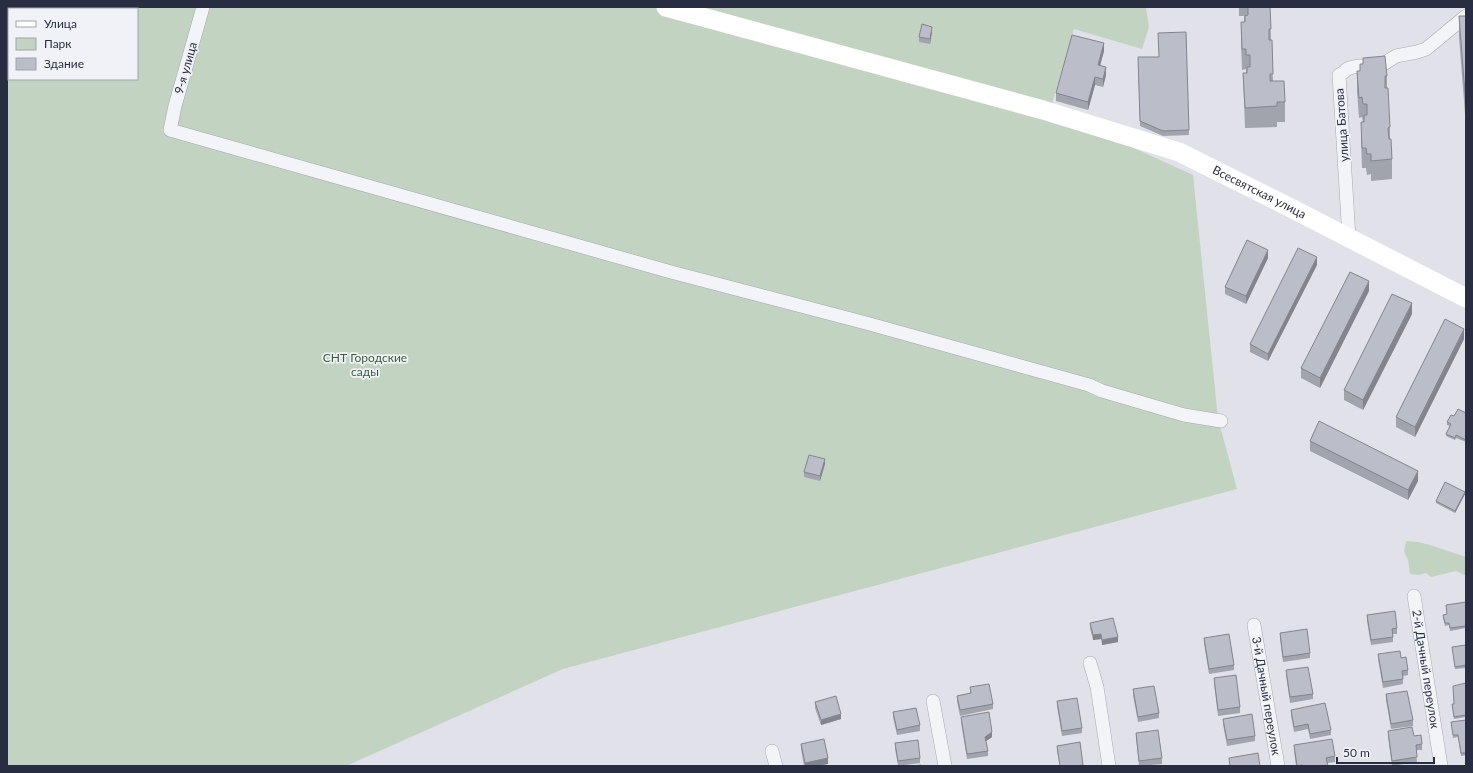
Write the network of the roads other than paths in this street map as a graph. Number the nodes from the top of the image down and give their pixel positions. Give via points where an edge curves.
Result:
1 (203, 7) edge
2 (666, 7) edge
3 (1466, 16) edge
4 (1349, 238) junction
5 (1466, 298) edge
6 (1221, 421) dead end
7 (1414, 596) dead end
8 (1254, 625) dead end
9 (1090, 663) dead end
10 (933, 701) dead end
11 (772, 751) dead end
12 (776, 766) edge
13 (945, 766) edge
14 (1109, 766) edge
15 (1278, 766) edge
16 (1441, 766) edge

1 - 6 street, 9-я улица via 170,130 671,272 1089,385 1184,416
2 - 4 street, Всесвятская улица via 1043,110 1179,152
3 - 4 street, улица Батова via 1426,49 1396,56 1385,63 1346,69 1339,74
4 - 5 street, Всесвятская улица
7 - 16 street, 2-й Дачный переулок
8 - 15 street, 3-й Дачный переулок
9 - 14 street via 1097,688
10 - 13 street
11 - 12 street

